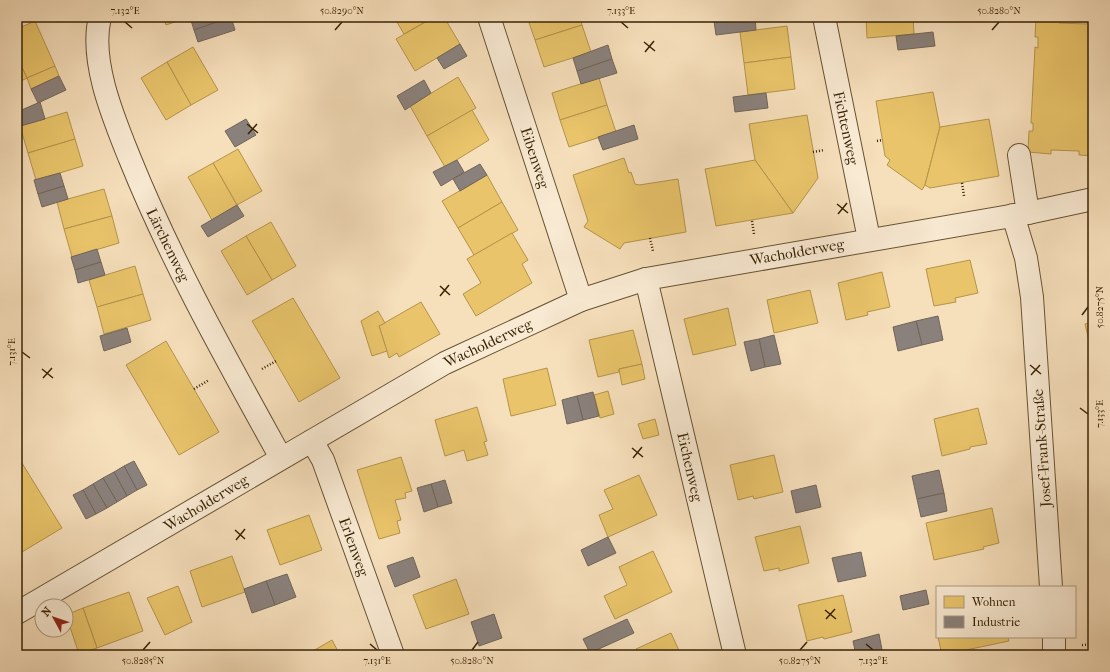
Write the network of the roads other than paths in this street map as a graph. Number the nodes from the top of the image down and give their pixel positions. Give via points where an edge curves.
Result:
1 (100, 17) edge
2 (489, 17) edge
3 (824, 17) edge
4 (1019, 155) dead end
5 (1093, 199) edge
6 (1020, 214) junction
7 (869, 240) junction
8 (646, 279) junction
9 (581, 300) junction
10 (312, 441) junction
11 (281, 458) junction
12 (1051, 586) edge
13 (17, 613) edge
14 (1054, 638) edge
15 (393, 655) edge
16 (735, 655) edge
17 (1054, 655) edge

1 - 11 street, Lärchenweg via 97,31 102,74 115,122 150,209 194,299
2 - 9 street, Eibenweg
3 - 7 street, Fichtenweg
4 - 6 street, Josef-Frank-Straße
5 - 6 street, Wacholderweg
6 - 7 street, Wacholderweg
6 - 12 street, Josef-Frank-Straße via 1032,297
7 - 8 street, Wacholderweg
8 - 9 street, Wacholderweg
8 - 16 street, Eichenweg
9 - 10 street, Wacholderweg via 445,363
10 - 11 street, Wacholderweg
10 - 15 street, Erlenweg via 323,460
11 - 13 street, Wacholderweg
14 - 17 street

